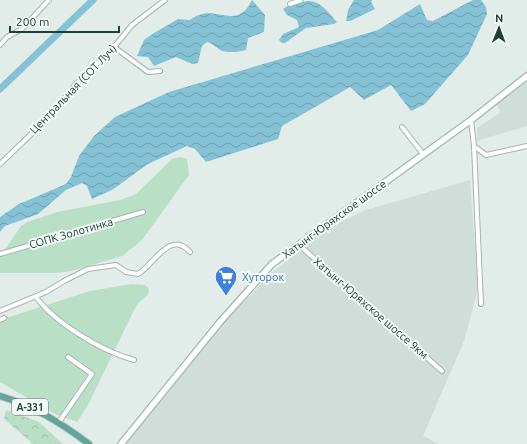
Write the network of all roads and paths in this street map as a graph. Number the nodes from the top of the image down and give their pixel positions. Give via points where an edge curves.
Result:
1 (49, 0) edge
2 (165, 0) edge
3 (301, 0) edge
4 (290, 4) dead end
5 (0, 45) edge
6 (114, 48) junction
7 (160, 71) dead end
8 (527, 76) edge
9 (471, 120) junction
10 (402, 127) dead end
11 (474, 146) junction
12 (527, 146) edge
13 (423, 154) junction
14 (0, 164) edge
15 (143, 212) dead end
16 (299, 245) junction
17 (190, 252) dead end
18 (0, 254) edge
19 (36, 297) junction
20 (481, 304) dead end
21 (0, 305) edge
22 (2, 310) edge
23 (68, 357) dead end
24 (134, 360) dead end
25 (442, 371) dead end
26 (0, 396) edge
27 (59, 422) junction
28 (89, 444) edge
29 (121, 444) edge

1 - 5 street via 22,29 7,37
2 - 6 street, Центральная (СОТ Луч) via 135,22
3 - 4 street
6 - 7 street via 148,72
6 - 14 street, Центральная (СОТ Луч) via 76,84 50,116
8 - 9 main road, Хатынг-Юряхское шоссе
9 - 11 street
9 - 13 main road, Хатынг-Юряхское шоссе
10 - 13 street
11 - 12 street via 486,154
11 - 20 street
13 - 16 main road, Хатынг-Юряхское шоссе
15 - 18 street, СОПК Золотинка
16 - 25 street, Хатынг-Юряхское шоссе 9км
16 - 29 main road, Хатынг-Юряхское шоссе via 272,264 257,280
17 - 19 street via 184,245 177,243 162,250 146,269 138,274 126,272 116,265 88,269
19 - 22 street
19 - 24 street via 46,310 109,352
21 - 22 street
23 - 27 street via 92,374
26 - 27 main road, А-331 via 37,409
27 - 28 main road, А-331

